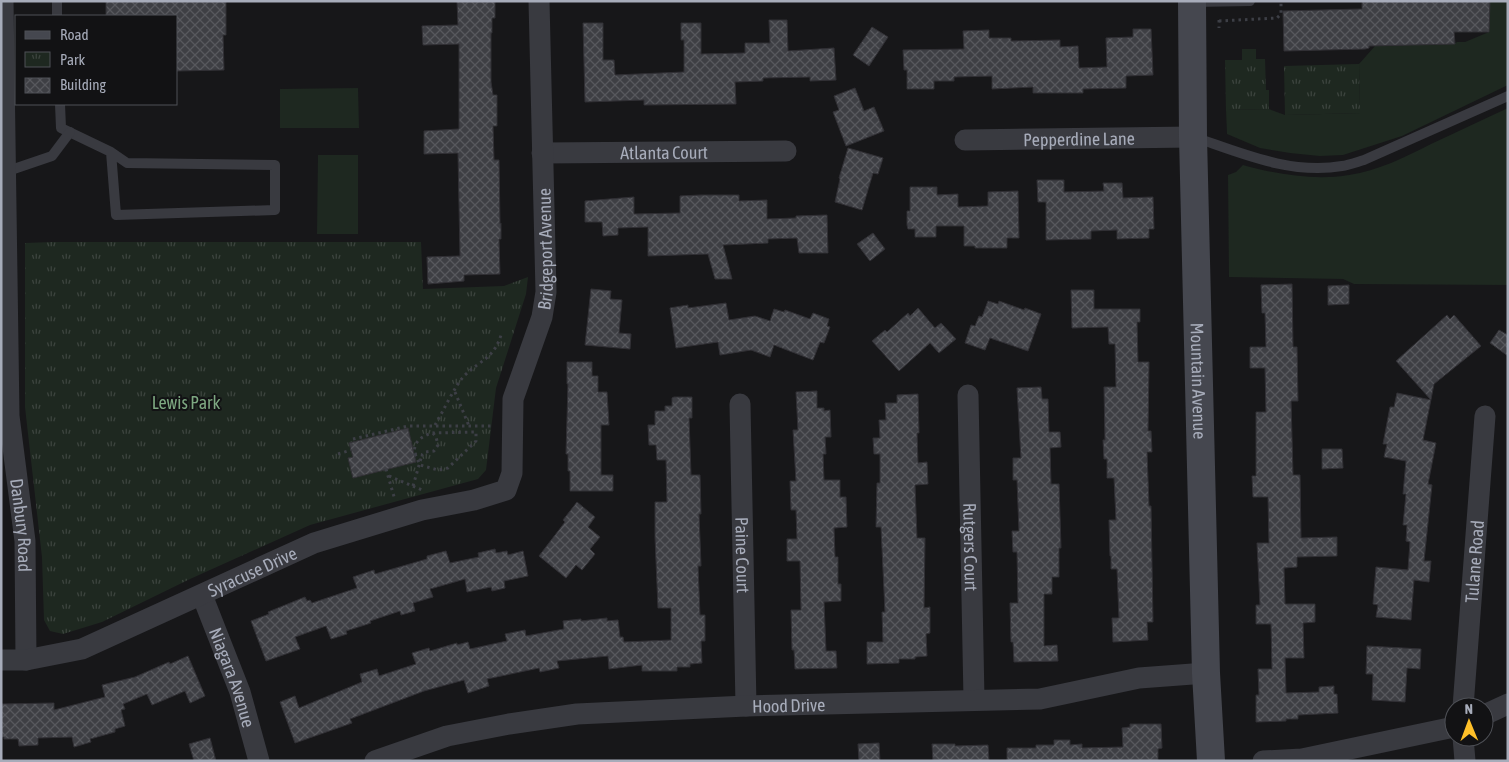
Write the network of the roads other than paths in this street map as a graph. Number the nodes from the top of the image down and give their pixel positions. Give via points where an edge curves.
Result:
1 (3, 1) edge
2 (57, 1) edge
3 (539, 1) edge
4 (1244, 1) edge
5 (1250, 1) edge
6 (1192, 2) edge
7 (57, 15) edge
8 (3, 75) edge
9 (1508, 96) edge
10 (60, 105) edge
11 (70, 132) junction
12 (1193, 136) junction
13 (965, 140) dead end
14 (786, 151) dead end
15 (111, 152) junction
16 (542, 153) junction
17 (5, 172) junction
18 (968, 395) dead end
19 (740, 404) dead end
20 (1485, 416) dead end
21 (506, 490) joint
22 (202, 595) junction
23 (1, 660) edge
24 (26, 660) junction
25 (1206, 672) junction
26 (1464, 697) edge
27 (974, 699) junction
28 (1508, 704) edge
29 (746, 706) junction
30 (1494, 710) edge
31 (1444, 729) edge
32 (1463, 747) edge
33 (259, 761) edge
34 (375, 761) edge
35 (1210, 761) edge
36 (1263, 761) edge
37 (1465, 761) edge

1 - 8 street, Danbury Road
2 - 7 lane
3 - 16 street, Bridgeport Avenue
4 - 5 lane
4 - 6 lane
6 - 12 main road, Mountain Avenue
8 - 17 street, Danbury Road
9 - 12 lane via 1364,160 1341,166 1315,168 1284,164
10 - 11 lane via 61,128
11 - 15 lane
11 - 17 lane via 52,156
12 - 13 street, Pepperdine Lane
12 - 25 main road, Mountain Avenue
14 - 16 street, Atlanta Court
15 - 15 lane via 127,163 275,165 275,210 116,215
16 - 21 street, Bridgeport Avenue via 546,292 542,317 512,399 512,473
17 - 24 street, Danbury Road via 9,416 26,541
18 - 27 street, Rutgers Court
19 - 29 street, Paine Court
20 - 26 street, Tulane Road
21 - 22 street, Syracuse Drive via 422,510 314,543
22 - 24 street, Syracuse Drive via 82,649
22 - 33 street, Niagara Avenue via 240,692
23 - 24 street, Syracuse Drive
25 - 27 street, Hood Drive via 1139,678 1040,699
25 - 35 main road, Mountain Avenue
27 - 29 street, Hood Drive
28 - 30 street
29 - 34 street, Hood Drive via 577,714 509,724 447,736
31 - 36 street via 1302,759
32 - 37 street

